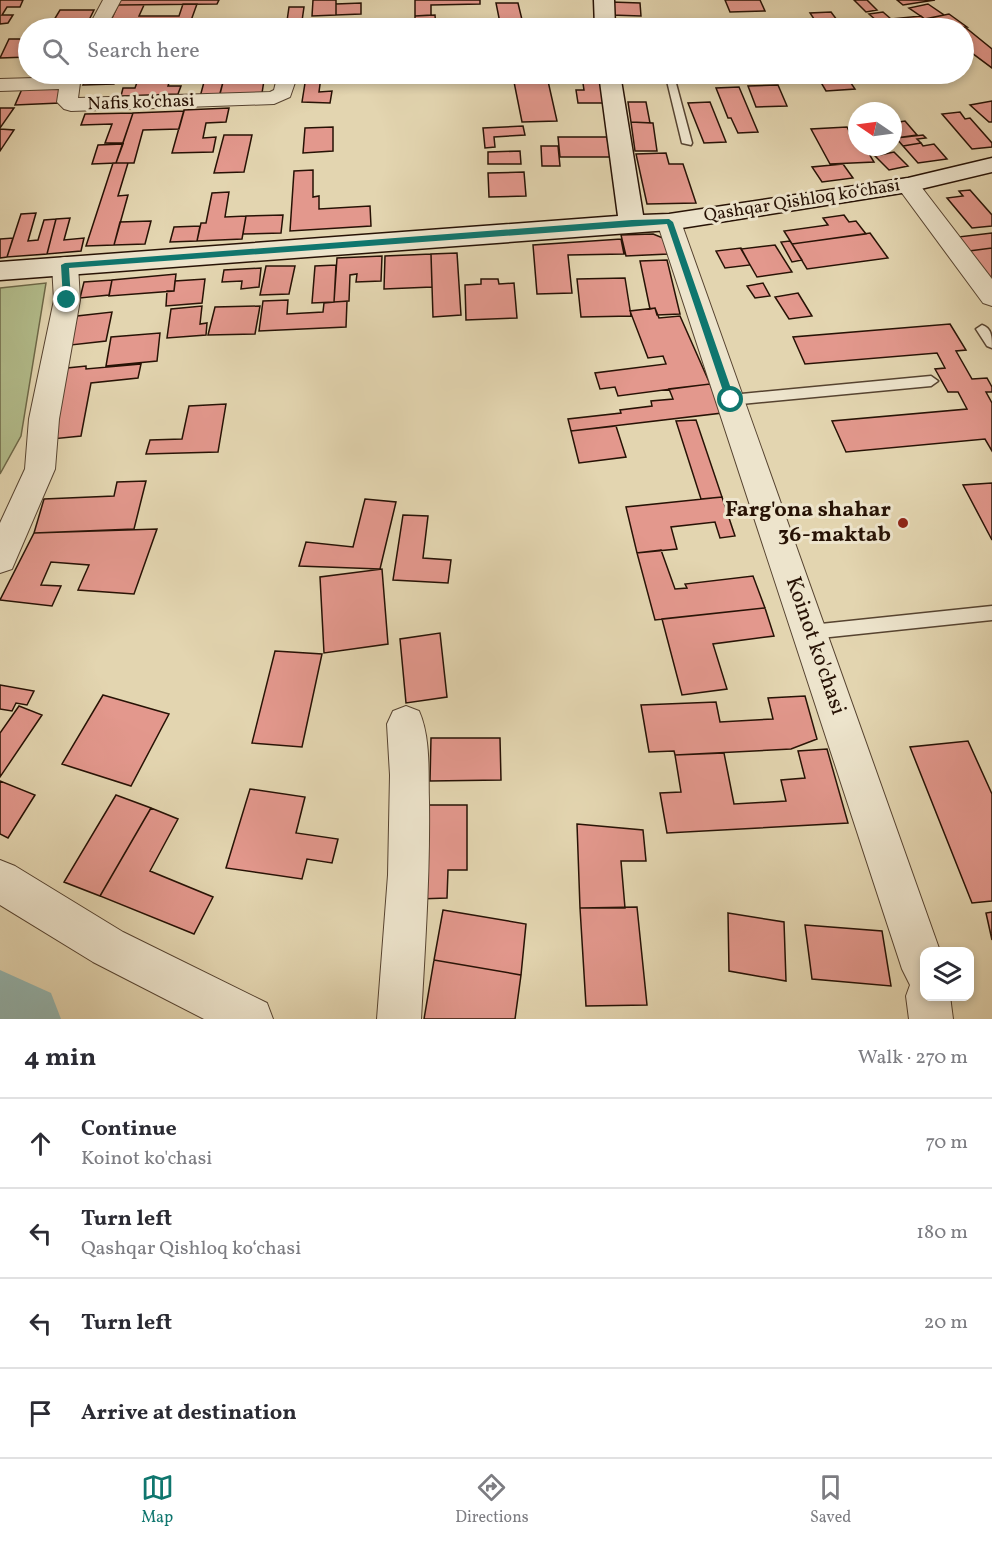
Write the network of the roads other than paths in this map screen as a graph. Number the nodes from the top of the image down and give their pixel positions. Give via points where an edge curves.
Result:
1 (112, 0) edge
2 (604, 0) edge
3 (102, 18) edge
4 (605, 18) edge
5 (18, 83) edge
6 (71, 84) edge
7 (285, 84) edge
8 (611, 84) edge
9 (672, 84) edge
10 (0, 85) edge
11 (687, 142) dead end
12 (992, 165) edge
13 (908, 185) junction
14 (632, 222) junction
15 (669, 222) junction
16 (65, 265) junction
17 (0, 271) edge
18 (992, 297) edge
19 (982, 329) dead end
20 (992, 343) edge
21 (931, 381) dead end
22 (731, 400) junction
23 (0, 559) edge
24 (992, 613) edge
25 (811, 632) junction
26 (406, 724) dead end
27 (0, 881) edge
28 (920, 957) edge
29 (929, 1001) edge
30 (251, 1019) edge
31 (399, 1019) edge
32 (931, 1019) edge

1 - 3 street
2 - 4 main road
5 - 10 street, Nafis koʻchasi
6 - 7 street, Nafis koʻchasi via 67,102 71,105 274,98 283,93
8 - 14 main road
9 - 11 lane
12 - 13 main road, Qashqar Qishloq koʻchasi
13 - 15 main road, Qashqar Qishloq koʻchasi
13 - 18 street
14 - 15 main road, Qashqar Qishloq koʻchasi
14 - 16 main road, Qashqar Qishloq koʻchasi
15 - 22 street, Koinot ko'chasi
16 - 17 main road, Qashqar Qishloq koʻchasi
16 - 23 street via 67,300 44,419 40,469
19 - 20 lane
21 - 22 lane
22 - 25 street, Koinot ko'chasi
24 - 25 lane
25 - 28 street, Koinot ko'chasi
26 - 31 street via 409,875
27 - 30 street via 108,946
29 - 32 street

